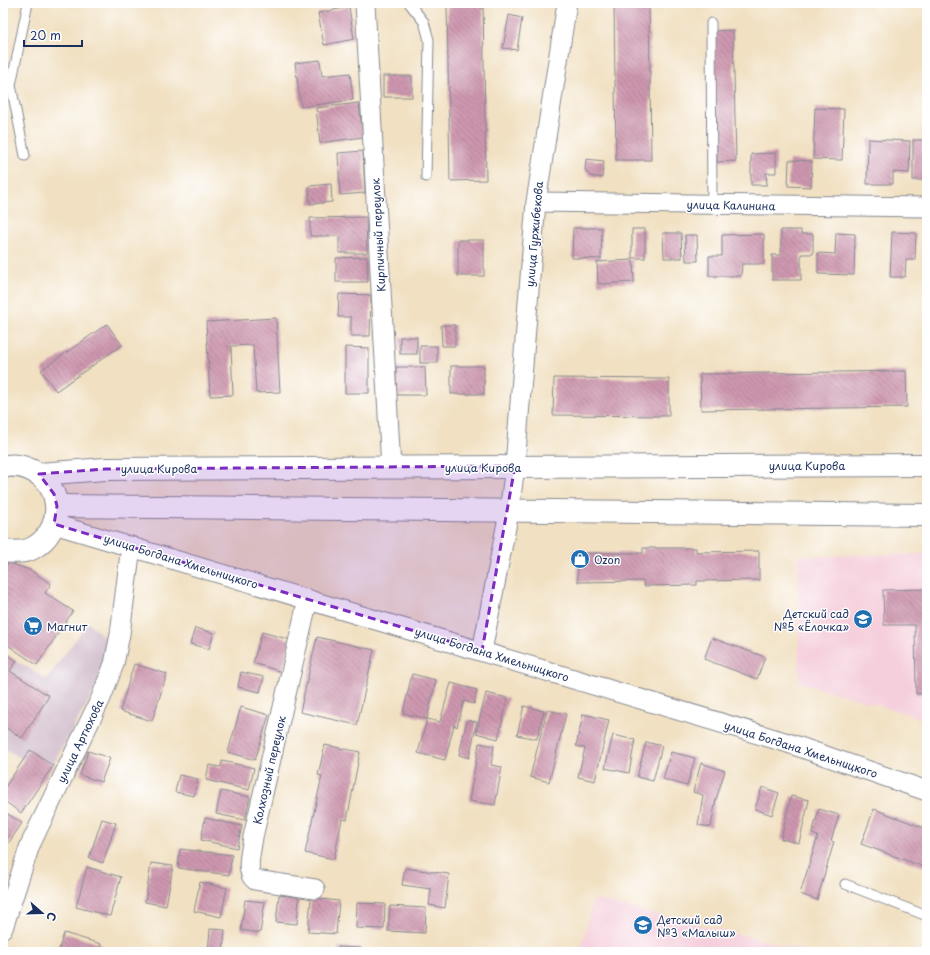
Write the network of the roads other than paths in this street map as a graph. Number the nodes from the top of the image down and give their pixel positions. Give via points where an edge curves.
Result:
1 (28, 3) edge
2 (365, 3) edge
3 (410, 3) edge
4 (567, 3) edge
5 (711, 23) dead end
6 (25, 156) dead end
7 (426, 177) dead end
8 (536, 202) junction
9 (712, 204) junction
10 (927, 207) edge
11 (927, 465) edge
12 (515, 466) junction
13 (3, 467) edge
14 (391, 468) junction
15 (39, 474) junction
16 (509, 512) junction
17 (55, 515) junction
18 (927, 515) edge
19 (131, 546) junction
20 (3, 551) edge
21 (308, 599) junction
22 (482, 651) junction
23 (927, 791) edge
24 (845, 884) dead end
25 (315, 890) dead end
26 (927, 916) edge
27 (3, 928) edge

1 - 6 lane via 11,85
2 - 14 street, Кирпичный переулок
3 - 7 lane via 424,22 428,40
4 - 8 street, улица Гуржибекова
5 - 9 lane
8 - 9 street, улица Калинина
8 - 12 street, улица Гуржибекова
9 - 10 street, улица Калинина
11 - 12 street, улица Кирова
12 - 14 street, улица Кирова
12 - 16 street, улица Гуржибекова
13 - 15 street, улица Кирова via 25,467
14 - 15 street, улица Кирова via 105,469
15 - 17 street, улица Кирова via 54,494
16 - 17 street
16 - 18 street
16 - 22 street, улица Гуржибекова
17 - 19 street, улица Богдана Хмельницкого
17 - 20 street via 45,538 32,548 17,553
19 - 21 street, улица Богдана Хмельницкого
19 - 27 street, улица Артюхова via 114,664 101,698 30,844
21 - 22 street, улица Богдана Хмельницкого
21 - 25 street, Колхозный переулок via 254,837 250,868 255,880
22 - 23 street, улица Богдана Хмельницкого via 788,743
24 - 26 lane

